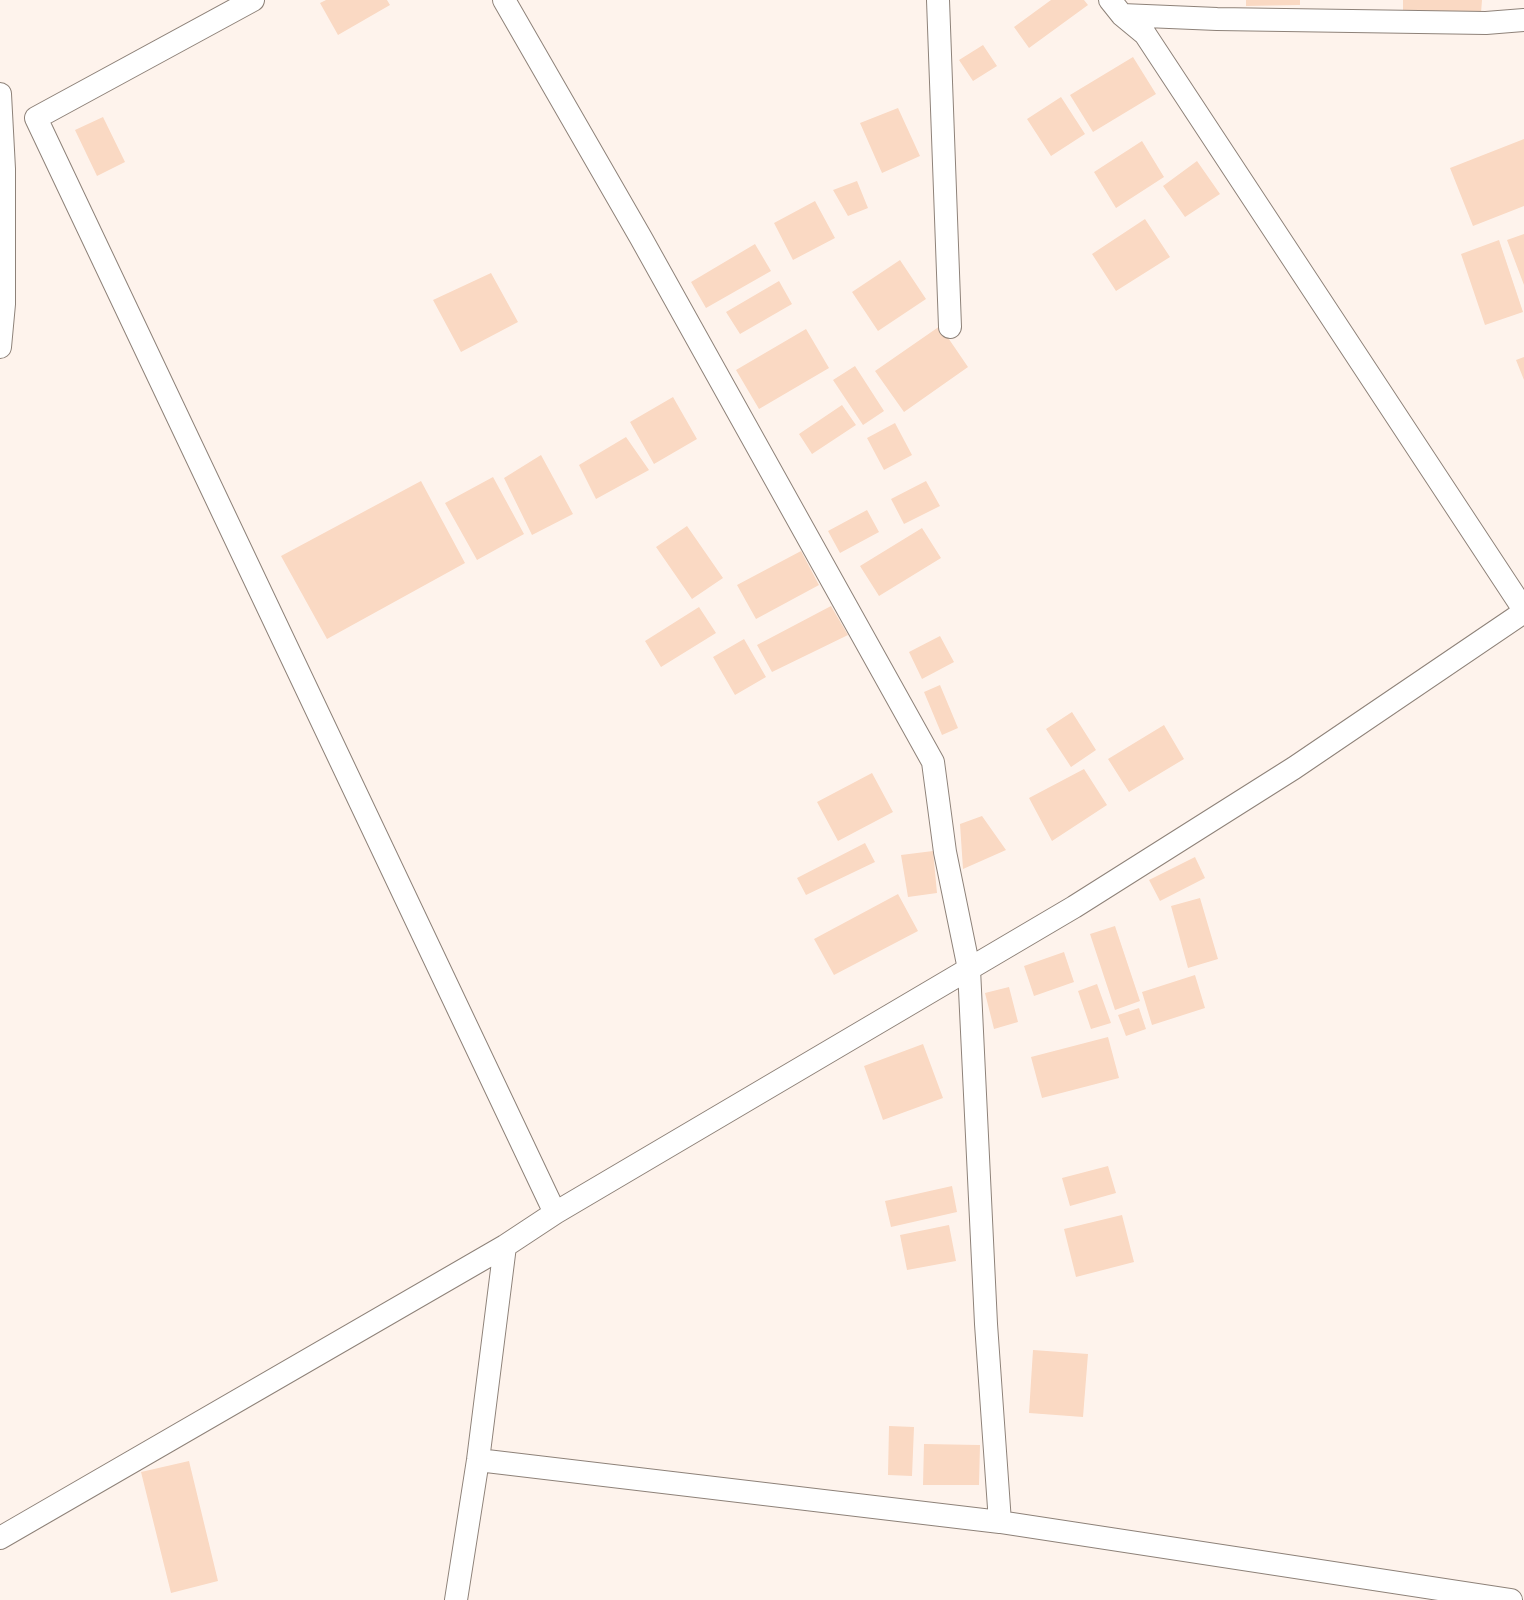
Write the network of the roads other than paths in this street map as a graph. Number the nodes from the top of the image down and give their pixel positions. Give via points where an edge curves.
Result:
1 (253, 0) edge
2 (504, 0) edge
3 (938, 0) edge
4 (1116, 7) edge
5 (1524, 20) edge
6 (0, 94) edge
7 (950, 327) dead end
8 (0, 347) edge
9 (1524, 611) edge
10 (969, 969) junction
11 (556, 1213) junction
12 (505, 1246) junction
13 (478, 1460) junction
14 (1000, 1522) junction
15 (0, 1538) edge
16 (456, 1600) edge
17 (1511, 1600) edge

1 - 11 street via 36,118
2 - 10 street via 641,238 933,762 945,852
3 - 7 street
4 - 5 street via 1225,19 1471,23
4 - 9 street via 1145,34
6 - 8 street via 4,169 4,304
9 - 10 street via 1294,768 1074,907
10 - 11 street
10 - 14 street via 986,1324
11 - 12 street
12 - 13 street
12 - 15 street
13 - 14 street
13 - 16 street
14 - 17 street

